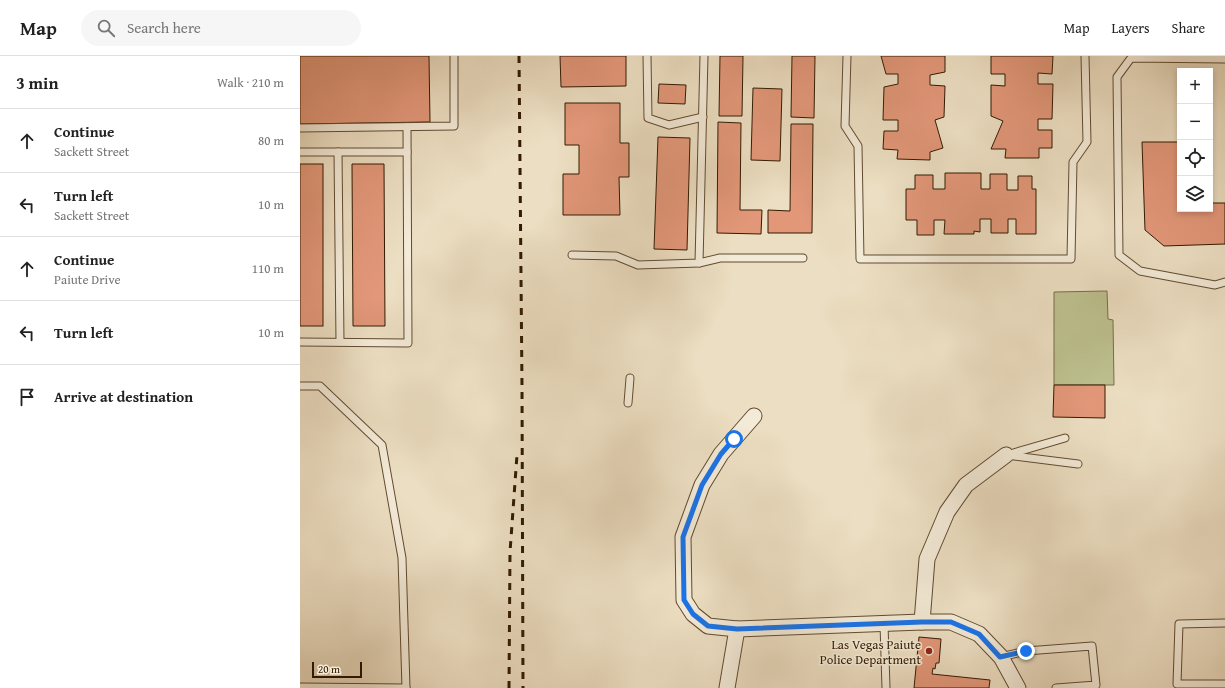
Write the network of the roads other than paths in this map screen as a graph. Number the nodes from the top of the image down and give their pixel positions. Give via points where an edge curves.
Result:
1 (454, 56) edge
2 (647, 56) edge
3 (704, 56) edge
4 (846, 56) edge
5 (1085, 56) edge
6 (1225, 59) edge
7 (703, 117) junction
8 (407, 127) junction
9 (300, 128) edge
10 (300, 152) edge
11 (338, 152) junction
12 (407, 152) junction
13 (572, 255) dead end
14 (803, 258) dead end
15 (699, 264) junction
16 (1225, 282) edge
17 (300, 342) edge
18 (340, 342) junction
19 (630, 378) dead end
20 (300, 386) edge
21 (628, 403) dead end
22 (754, 416) dead end
23 (1065, 438) dead end
24 (1006, 455) junction
25 (1078, 464) dead end
26 (922, 622) junction
27 (1225, 623) edge
28 (884, 624) junction
29 (737, 629) junction
30 (1000, 657) junction
31 (1225, 684) edge
32 (300, 687) edge
33 (406, 688) edge
34 (727, 688) edge
35 (886, 688) edge
36 (1018, 688) edge
37 (1056, 688) edge

1 - 8 lane via 454,126
2 - 7 lane via 648,118 669,125
3 - 7 lane
4 - 5 lane via 845,126 858,146 860,259 1071,259 1072,162 1086,142
6 - 16 lane via 1131,58 1118,77 1119,254 1140,271 1215,285
7 - 15 lane
8 - 9 lane
8 - 12 lane
10 - 11 lane
11 - 12 lane
11 - 18 lane
12 - 18 lane via 408,342
13 - 15 lane via 616,256 638,265
14 - 15 lane via 720,258
17 - 18 lane
19 - 21 lane
20 - 33 lane via 320,386 382,445 402,558
22 - 29 street via 721,454 702,485 683,537 684,600 693,614 708,626
23 - 24 lane
24 - 25 lane
24 - 26 street via 966,485 947,512 927,559
26 - 28 street
26 - 30 street via 951,622 979,634
27 - 31 lane via 1179,624 1177,684
28 - 29 street
28 - 35 lane
29 - 34 street
30 - 36 street
30 - 37 lane via 1026,651 1092,646 1096,684
32 - 33 lane

